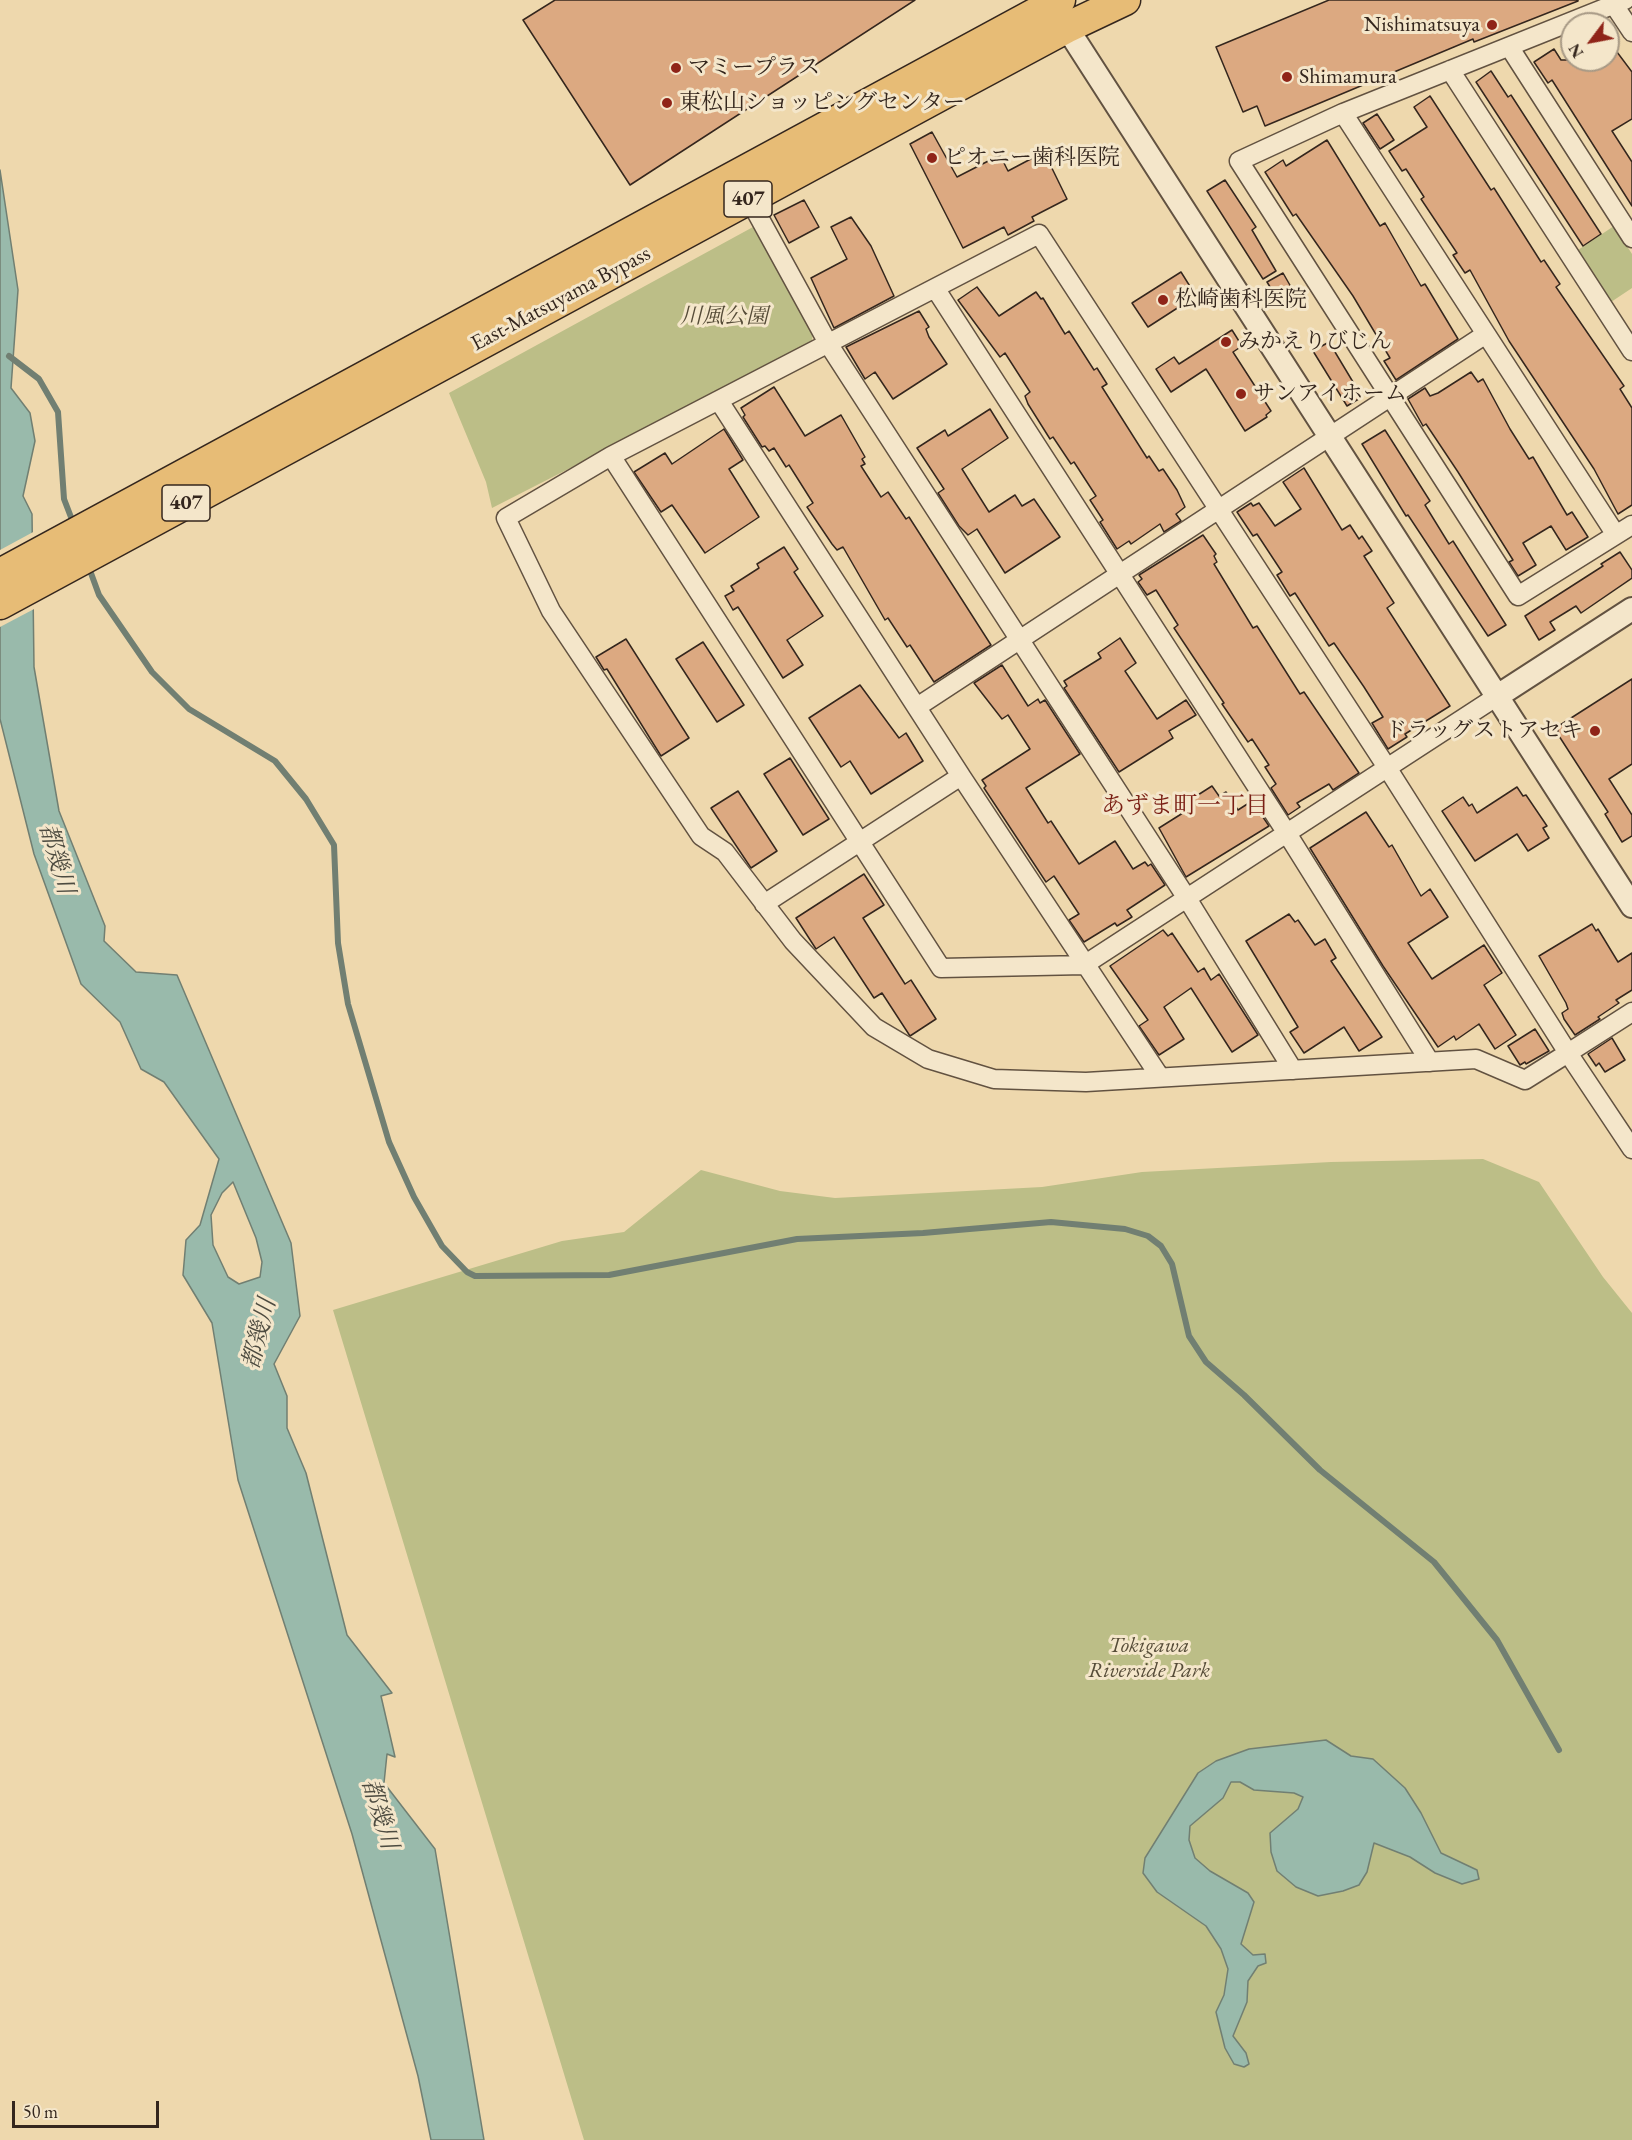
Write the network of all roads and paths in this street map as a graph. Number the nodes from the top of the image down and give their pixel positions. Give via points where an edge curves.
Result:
1 (1125, 0) edge
2 (1620, 2) edge
3 (1057, 8) edge
4 (1632, 32) edge
5 (1510, 48) junction
6 (1450, 70) junction
7 (1343, 113) junction
8 (749, 199) junction
9 (1632, 238) edge
10 (935, 288) junction
11 (1486, 334) junction
12 (829, 345) junction
13 (1632, 351) edge
14 (369, 388) junction
15 (1389, 397) junction
16 (719, 401) junction
17 (1328, 436) junction
18 (611, 456) junction
19 (1219, 508) junction
20 (1632, 525) edge
21 (1616, 535) junction
22 (0, 574) edge
23 (1119, 574) junction
24 (0, 604) edge
25 (1632, 609) edge
26 (1020, 639) junction
27 (1496, 697) junction
28 (917, 707) junction
29 (1388, 769) junction
30 (961, 776) junction
31 (1288, 835) junction
32 (861, 842) junction
33 (1188, 900) junction
34 (764, 904) junction
35 (1632, 906) edge
36 (1084, 965) junction
37 (1632, 1012) edge
38 (1568, 1053) junction
39 (1430, 1062) junction
40 (1293, 1070) junction
41 (1160, 1077) junction
42 (1632, 1149) edge

1 - 3 highway, East-Matsuyama Bypass / 407
2 - 4 street
2 - 5 street
3 - 8 highway, East-Matsuyama Bypass / 407
3 - 14 highway, East-Matsuyama Bypass / 407
3 - 17 street
5 - 6 street
5 - 9 street
6 - 7 street
6 - 13 street
7 - 11 street
7 - 15 street via 1239,161
8 - 12 street
8 - 14 highway, East-Matsuyama Bypass / 407
10 - 12 street
10 - 19 street via 1039,234
10 - 23 street
11 - 15 street
11 - 21 street
12 - 16 street
12 - 26 street
14 - 22 highway, East-Matsuyama Bypass / 407
14 - 24 highway, East-Matsuyama Bypass / 407
15 - 17 street
15 - 21 street via 1518,596
16 - 18 street
16 - 28 street
17 - 19 street
17 - 27 street
18 - 32 street
18 - 34 street via 506,518 551,611 701,836 725,852
19 - 23 street
19 - 29 street
20 - 21 street
23 - 26 street
23 - 31 street
25 - 27 street
26 - 28 street
26 - 33 street
27 - 29 street
27 - 35 street
28 - 30 street
29 - 31 street
29 - 38 street
30 - 32 street
30 - 36 street
31 - 33 street
31 - 39 street
32 - 34 street
32 - 36 street via 941,968
33 - 36 street
33 - 40 street
34 - 41 street via 793,941 874,1027 928,1059 994,1079 1086,1082
36 - 41 street
37 - 38 street
38 - 39 street via 1525,1080 1476,1059
38 - 42 street
39 - 40 street
40 - 41 street

